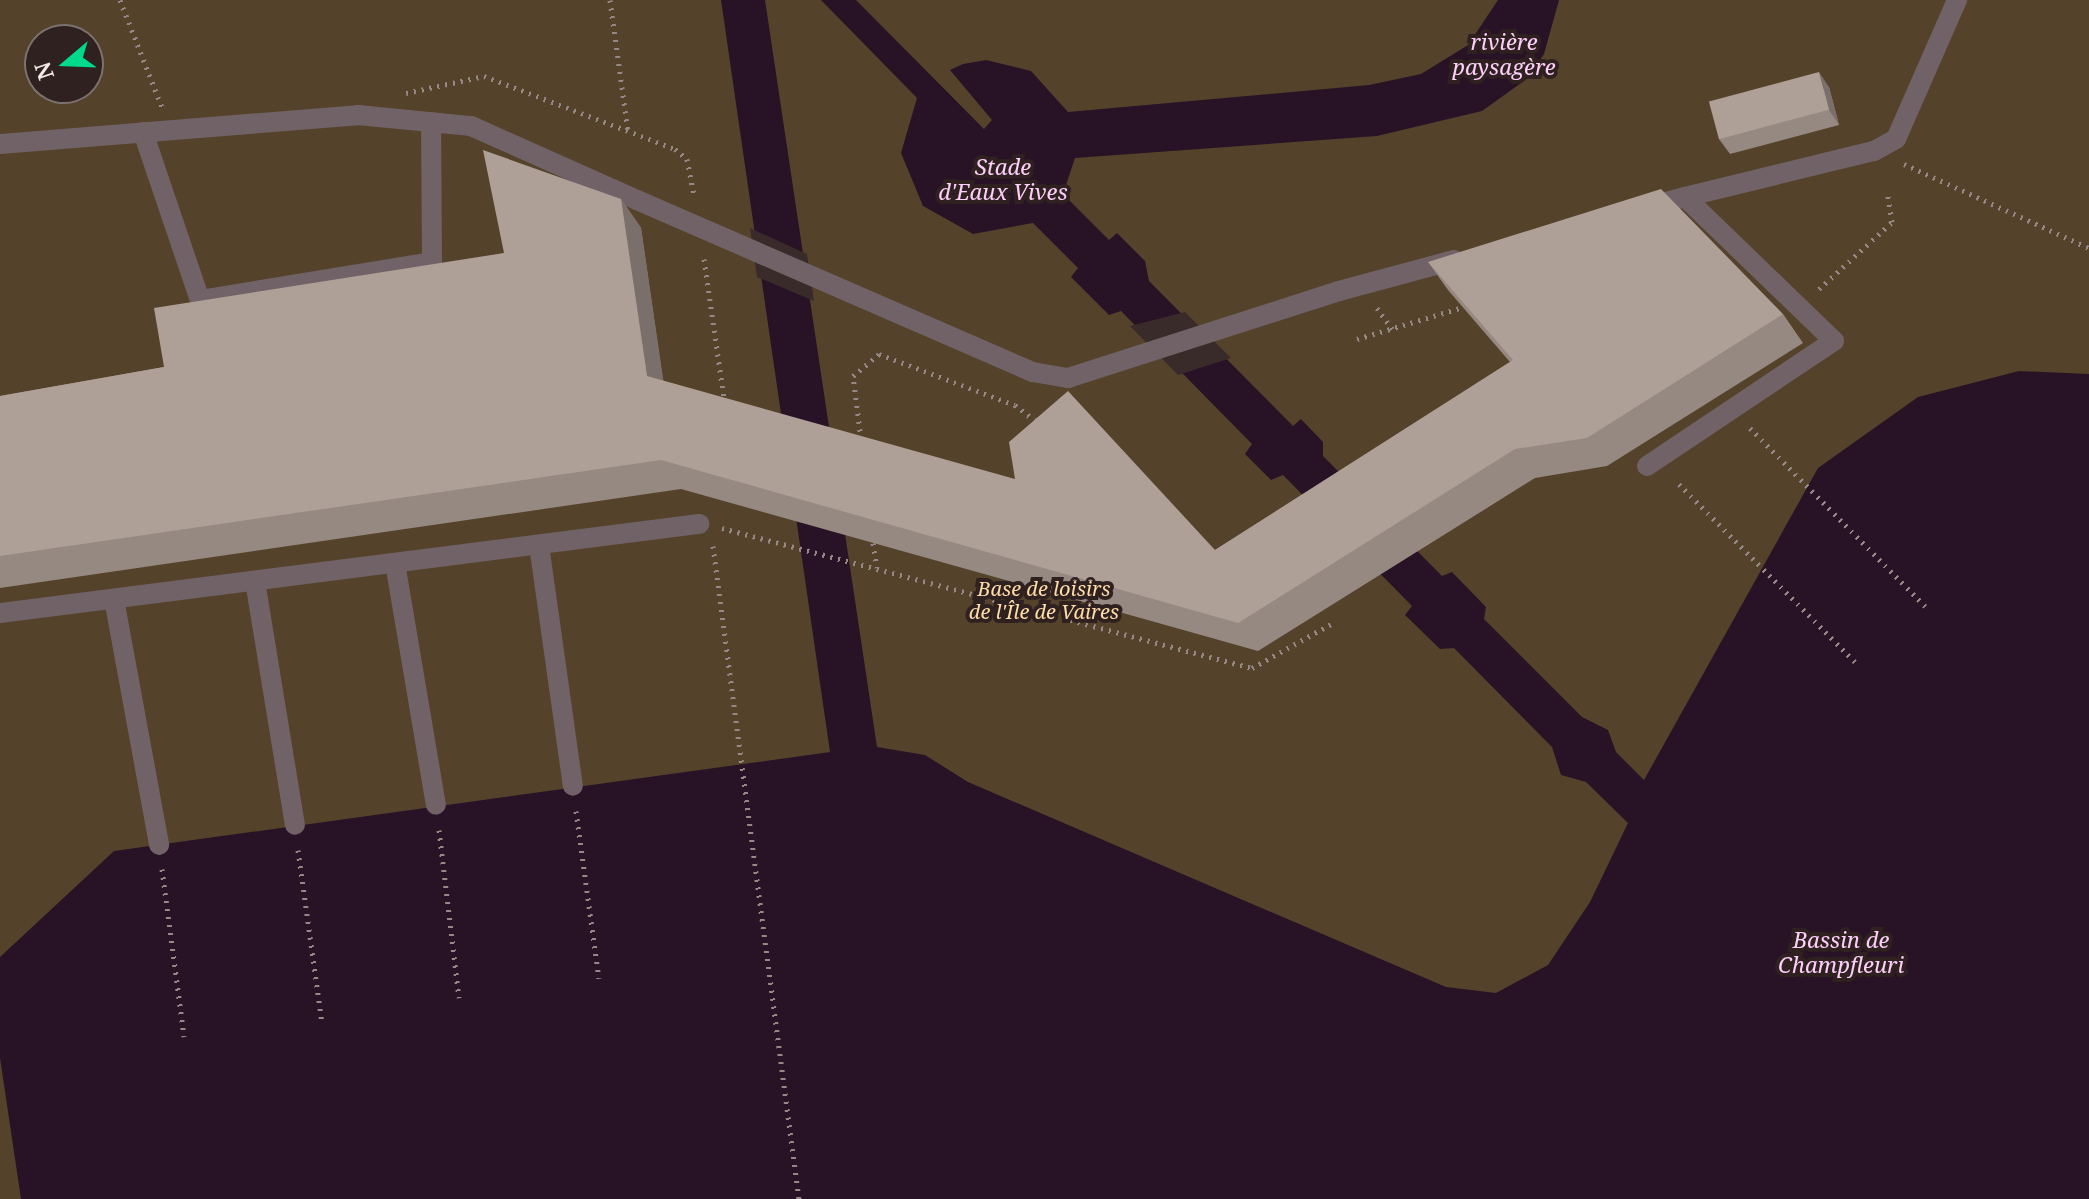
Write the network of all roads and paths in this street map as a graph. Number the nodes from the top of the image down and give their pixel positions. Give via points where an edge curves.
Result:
1 (120, 0) edge
2 (610, 0) edge
3 (1957, 0) edge
4 (393, 118) junction
5 (431, 122) junction
6 (171, 130) junction
7 (143, 132) junction
8 (628, 132) junction
9 (0, 144) edge
10 (1874, 151) junction
11 (1887, 192) dead end
12 (1685, 197) junction
13 (696, 203) dead end
14 (1626, 213) edge
15 (2089, 248) edge
16 (1478, 253) edge
17 (704, 255) dead end
18 (1477, 302) edge
19 (1798, 308) junction
20 (1357, 339) dead end
21 (728, 421) edge
22 (1749, 427) dead end
23 (1051, 435) edge
24 (862, 446) edge
25 (1647, 466) dead end
26 (1679, 484) dead end
27 (699, 524) joint
28 (759, 535) dead end
29 (873, 543) edge
30 (539, 545) junction
31 (395, 563) junction
32 (877, 568) junction
33 (255, 581) junction
34 (114, 599) junction
35 (1925, 606) dead end
36 (0, 613) edge
37 (1331, 624) dead end
38 (1855, 662) dead end
39 (573, 786) joint
40 (436, 805) joint
41 (295, 825) joint
42 (159, 845) joint
43 (599, 978) dead end
44 (459, 998) dead end
45 (322, 1023) dead end
46 (184, 1037) dead end
47 (799, 1199) edge

1 - 6 path
2 - 8 path
3 - 10 lane via 1896,139
4 - 5 lane
4 - 6 lane
4 - 8 path via 410,87 484,76
5 - 7 lane via 432,262 200,300
5 - 16 lane, bridge via 471,126 1033,372 1068,378 1339,291
6 - 7 lane
7 - 9 lane
8 - 13 path via 687,159
10 - 12 lane
10 - 15 path
11 - 19 path via 1892,222
12 - 14 lane
12 - 19 lane
17 - 21 path
18 - 20 path
19 - 25 lane via 1834,341
22 - 35 path
23 - 24 path via 1015,405 879,354 853,376
26 - 38 path
27 - 30 lane
27 - 47 path via 711,526
28 - 32 path
29 - 32 path
30 - 31 lane
30 - 39 lane
31 - 33 lane
31 - 40 lane
32 - 37 path via 1252,668
33 - 34 lane
33 - 41 lane
34 - 36 lane
34 - 42 lane
39 - 43 path
40 - 44 path
41 - 45 path
42 - 46 path

